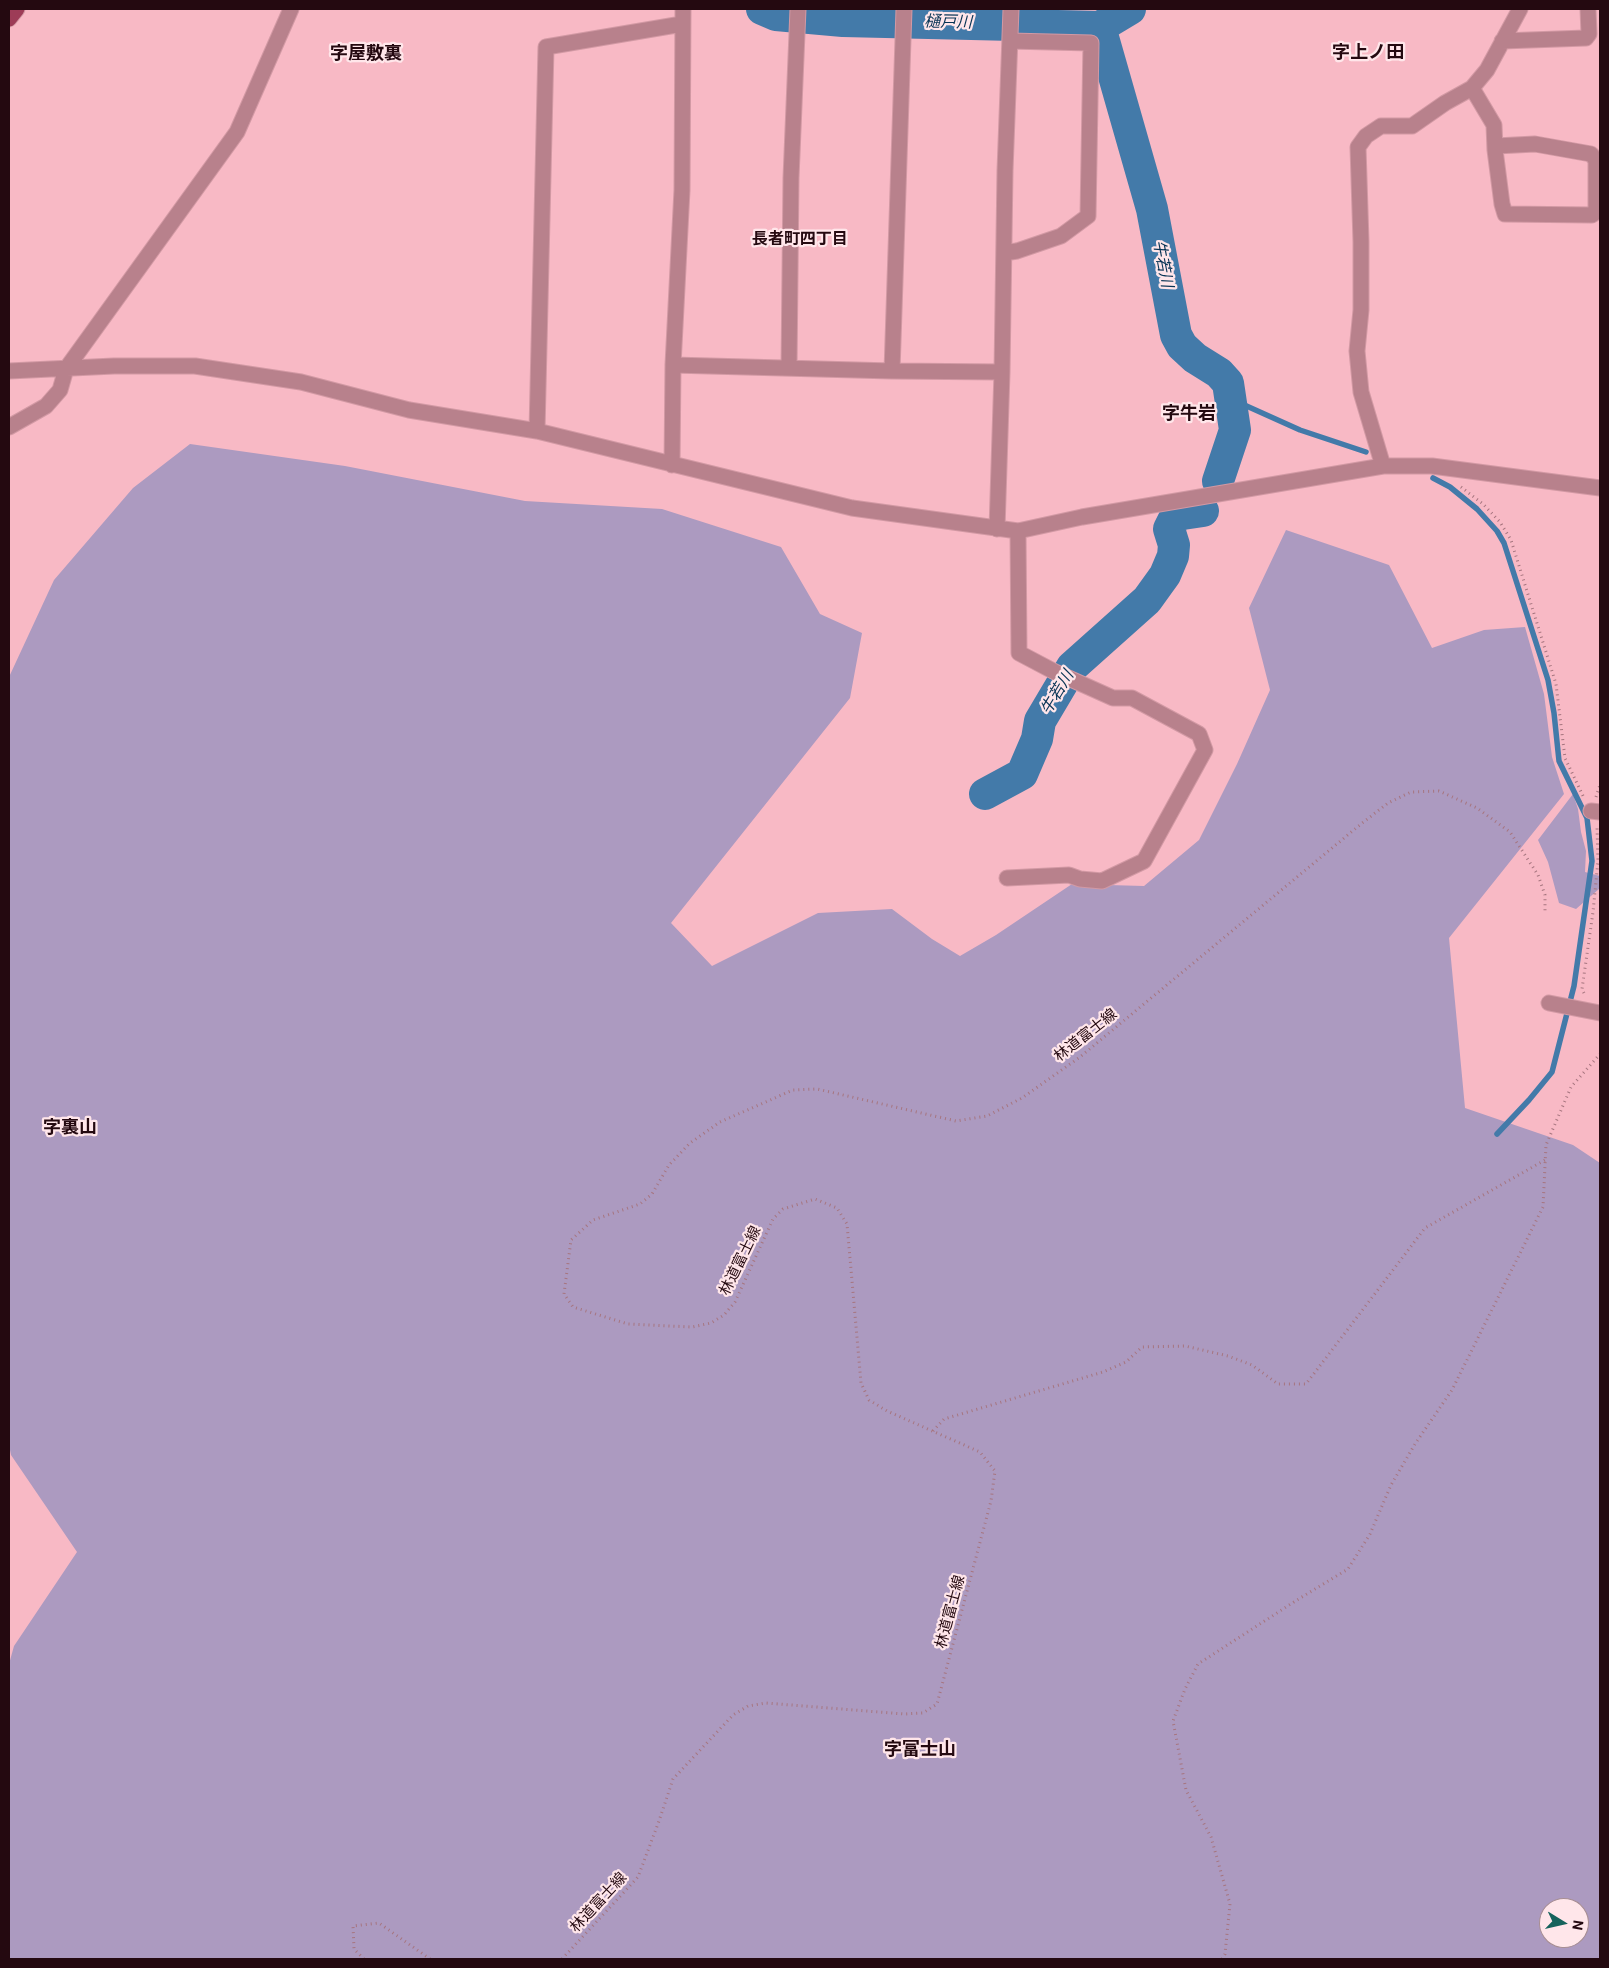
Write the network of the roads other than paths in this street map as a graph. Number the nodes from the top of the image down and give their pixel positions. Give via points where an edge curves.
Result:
1 (17, 9) edge
2 (291, 9) edge
3 (683, 9) edge
4 (798, 9) edge
5 (904, 9) edge
6 (1012, 9) edge
7 (1520, 9) edge
8 (1588, 9) edge
9 (9, 19) edge
10 (682, 24) junction
11 (1010, 39) junction
12 (1502, 41) junction
13 (1472, 88) junction
14 (1496, 146) junction
15 (1004, 253) junction
16 (672, 365) junction
17 (789, 368) junction
18 (66, 369) junction
19 (9, 371) edge
20 (892, 371) junction
21 (1002, 372) junction
22 (9, 427) edge
23 (537, 431) junction
24 (672, 465) junction
25 (1383, 466) junction
26 (1600, 488) edge
27 (997, 529) junction
28 (1018, 531) junction
29 (1007, 878) dead end
30 (1562, 1006) dead end
31 (1600, 1014) edge

1 - 9 main road
2 - 18 street via 237,132
3 - 10 street
4 - 17 street via 791,178
5 - 20 street
6 - 11 street
7 - 12 street
8 - 12 street via 1589,34 1586,38
10 - 16 street via 682,190
10 - 23 street via 546,48
11 - 15 street
11 - 15 street via 1091,43 1088,216 1061,236
12 - 13 street via 1487,70
13 - 14 street via 1494,125
13 - 25 street via 1412,126 1381,126 1366,136 1358,147 1361,310 1357,351 1361,392
14 - 14 street via 1505,214 1592,216 1596,212 1596,160 1591,154 1535,144
15 - 21 street
16 - 17 street
16 - 24 street
17 - 20 street
18 - 19 street
18 - 22 street via 60,390 46,406
18 - 23 street via 195,366 302,382 409,410
20 - 21 street
21 - 27 street
23 - 24 street
24 - 27 street via 852,508
25 - 26 street via 1432,466
25 - 28 street via 1082,517
27 - 28 street
28 - 29 street via 1019,653 1113,698 1132,698 1199,734 1204,750 1144,861 1102,881 1069,875
30 - 31 street

